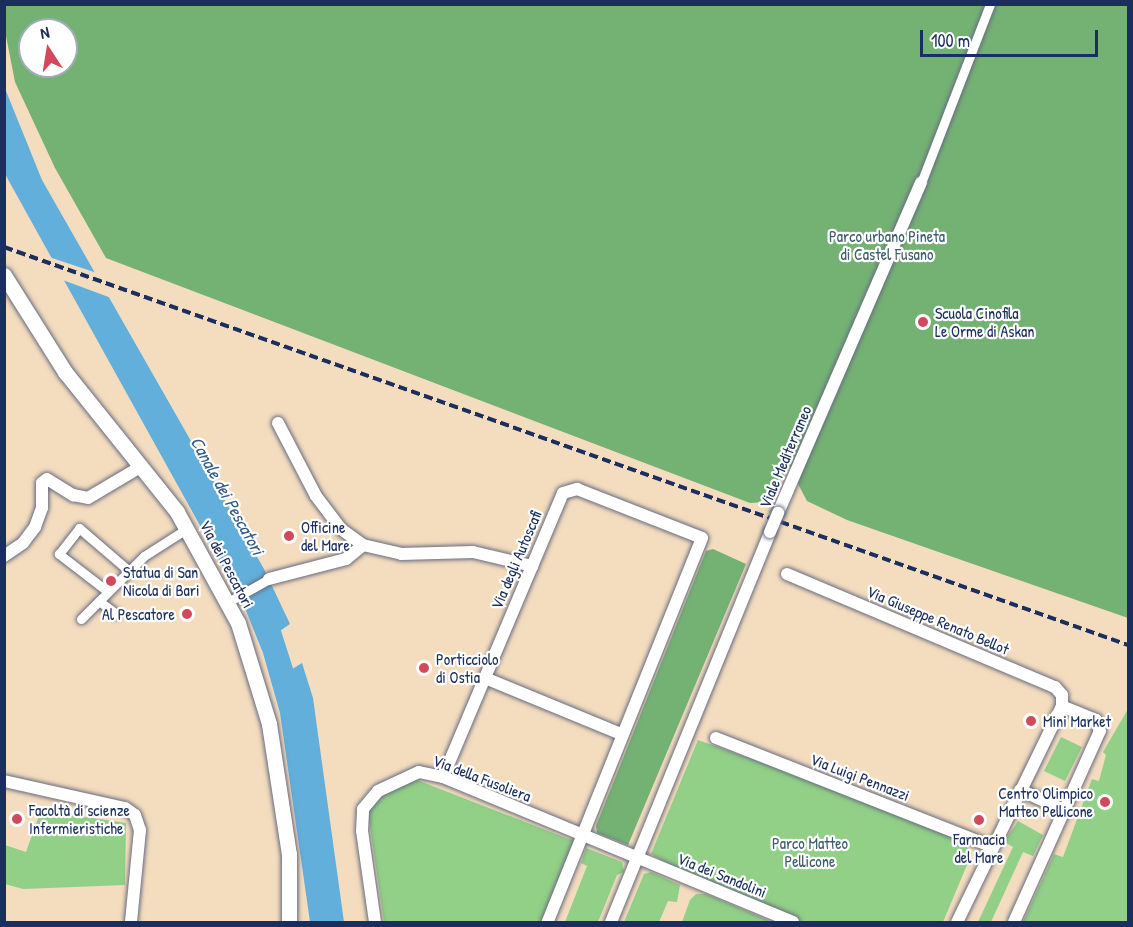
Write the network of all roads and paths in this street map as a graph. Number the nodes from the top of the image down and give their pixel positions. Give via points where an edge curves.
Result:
1 (990, 4) edge
2 (921, 183) joint
3 (4, 275) edge
4 (278, 423) dead end
5 (142, 466) junction
6 (188, 528) junction
7 (363, 545) junction
8 (4, 556) edge
9 (532, 566) junction
10 (128, 570) junction
11 (787, 574) dead end
12 (269, 579) joint
13 (107, 591) junction
14 (99, 601) junction
15 (228, 602) junction
16 (116, 614) dead end
17 (81, 619) dead end
18 (485, 678) junction
19 (1062, 706) junction
20 (623, 735) junction
21 (716, 738) dead end
22 (443, 777) junction
23 (4, 781) edge
24 (1020, 790) junction
25 (1066, 811) junction
26 (583, 836) junction
27 (993, 847) junction
28 (637, 858) junction
29 (131, 922) edge
30 (289, 922) edge
31 (375, 922) edge
32 (548, 922) edge
33 (611, 922) edge
34 (793, 922) edge
35 (957, 922) edge
36 (1014, 922) edge

1 - 2 street, Viale Mediterraneo
2 - 28 street, Viale Mediterraneo, bridge via 770,532
3 - 5 street, Via dei Pescatori via 65,372
4 - 7 street via 316,496 341,529
5 - 6 street, Via dei Pescatori
5 - 8 street via 88,498 73,495 47,479 42,483 42,508 35,527 23,543
6 - 10 street
6 - 15 street, Via dei Pescatori
7 - 9 street via 395,553 480,552
7 - 12 street via 346,559
9 - 18 street, Via degli Autoscafi
9 - 20 street, Via degli Autoscafi via 561,495 571,489 702,538
10 - 13 street
10 - 13 street via 79,528 59,554
11 - 19 street, Via Giuseppe Renato Bellot via 1055,687 1062,695
12 - 15 street
13 - 14 street
14 - 16 street
14 - 17 street
15 - 30 street, Via dei Pescatori via 254,665 269,724 289,854
18 - 20 street
18 - 22 street, Via degli Autoscafi
19 - 24 street
19 - 25 street via 1099,725 1099,734
20 - 26 street
21 - 27 street, Via Luigi Pennazzi
22 - 26 street, Via della Fusoliera
22 - 31 street, Via della Fusoliera via 410,774 378,791 364,806 362,831
23 - 29 street via 121,807 135,815 140,828
24 - 25 street
24 - 27 street
25 - 36 street
26 - 28 street, Via della Fusoliera
26 - 32 street
27 - 35 street
28 - 33 street, Viale Mediterraneo
28 - 34 street, Via dei Sandolini

